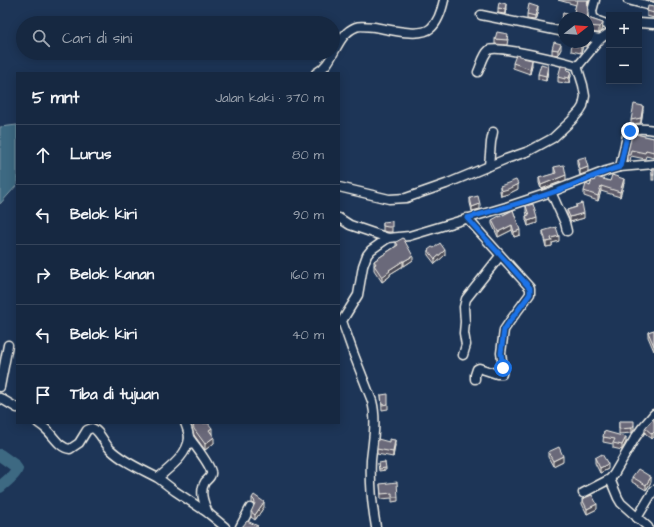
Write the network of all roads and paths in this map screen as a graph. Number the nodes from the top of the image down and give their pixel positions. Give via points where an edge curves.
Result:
1 (444, 0) edge
2 (595, 0) edge
3 (628, 0) edge
4 (654, 7) edge
5 (481, 15) dead end
6 (606, 23) edge
7 (642, 23) edge
8 (654, 24) edge
9 (558, 31) edge
10 (606, 36) edge
11 (594, 38) edge
12 (600, 39) junction
13 (340, 41) edge
14 (329, 60) edge
15 (578, 66) junction
16 (318, 72) edge
17 (478, 72) dead end
18 (654, 130) edge
19 (493, 132) dead end
20 (654, 164) edge
21 (489, 166) junction
22 (620, 167) junction
23 (340, 187) edge
24 (551, 192) junction
25 (467, 218) junction
26 (340, 219) edge
27 (567, 231) dead end
28 (388, 238) junction
29 (500, 256) junction
30 (341, 323) edge
31 (8, 345) dead end
32 (463, 355) dead end
33 (475, 379) dead end
34 (0, 387) edge
35 (0, 398) edge
36 (16, 407) edge
37 (654, 414) edge
38 (39, 424) edge
39 (185, 424) edge
40 (189, 437) junction
41 (158, 478) junction
42 (610, 479) junction
43 (654, 490) edge
44 (583, 493) dead end
45 (250, 508) dead end
46 (208, 513) junction
47 (637, 518) junction
48 (225, 527) edge
49 (240, 527) edge
50 (376, 527) edge
51 (648, 527) edge

1 - 13 street via 432,28 426,31 420,33 356,27
2 - 6 street via 593,18
3 - 4 street
5 - 9 street
7 - 8 street
10 - 12 street
11 - 12 street
12 - 15 street
14 - 16 street
15 - 17 street via 508,50 492,49 485,55
15 - 21 street via 585,99 571,122 544,143
18 - 22 street via 630,131
19 - 21 street
20 - 22 street
21 - 23 street via 406,198 389,199
22 - 24 street
24 - 25 street
24 - 27 street
25 - 28 street via 409,236
25 - 29 street
26 - 28 street via 350,225
28 - 30 street via 367,255 358,295
29 - 32 street via 466,299 466,345
29 - 33 street via 530,288 530,294 504,330 502,374 478,368
30 - 50 street via 374,408 371,462
31 - 34 street
35 - 36 street
37 - 42 street via 635,438
38 - 41 street via 67,449 79,443 87,430 96,429 115,453
39 - 40 street
40 - 41 street via 181,456
40 - 46 street via 211,471 211,476 202,490
41 - 46 street
42 - 44 street
42 - 47 street via 621,503
43 - 47 street
45 - 49 street
46 - 48 street
47 - 51 street

